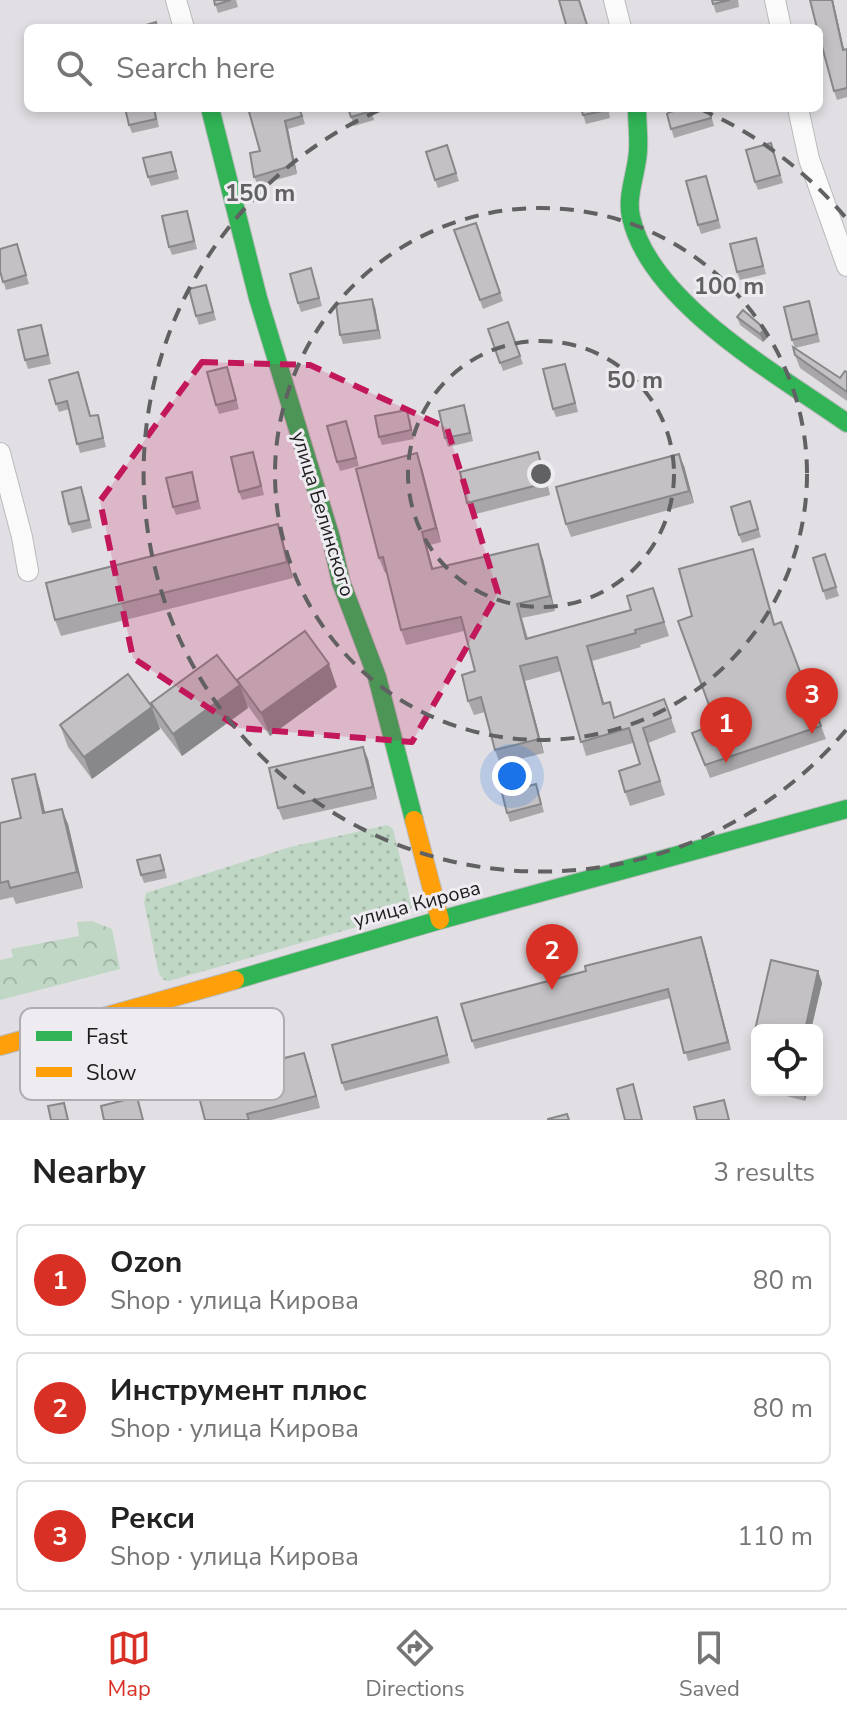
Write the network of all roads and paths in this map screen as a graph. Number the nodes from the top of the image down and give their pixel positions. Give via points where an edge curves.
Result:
1 (176, 0) edge
2 (614, 0) edge
3 (775, 0) edge
4 (183, 24) edge
5 (620, 24) edge
6 (780, 24) edge
7 (211, 112) edge
8 (637, 112) edge
9 (799, 112) edge
10 (847, 266) edge
11 (847, 423) edge
12 (0, 453) edge
13 (28, 571) dead end
14 (847, 809) edge
15 (440, 920) junction
16 (133, 1008) edge
17 (20, 1040) edge
18 (0, 1046) edge

1 - 4 street
2 - 5 street
3 - 6 street
7 - 15 street, улица Белинского via 258,298 341,582 377,677
8 - 11 street via 631,218 652,266 704,322
9 - 10 street via 809,159
12 - 13 street
14 - 15 street, улица Кирова
15 - 16 street, улица Кирова
17 - 18 street, улица Кирова

